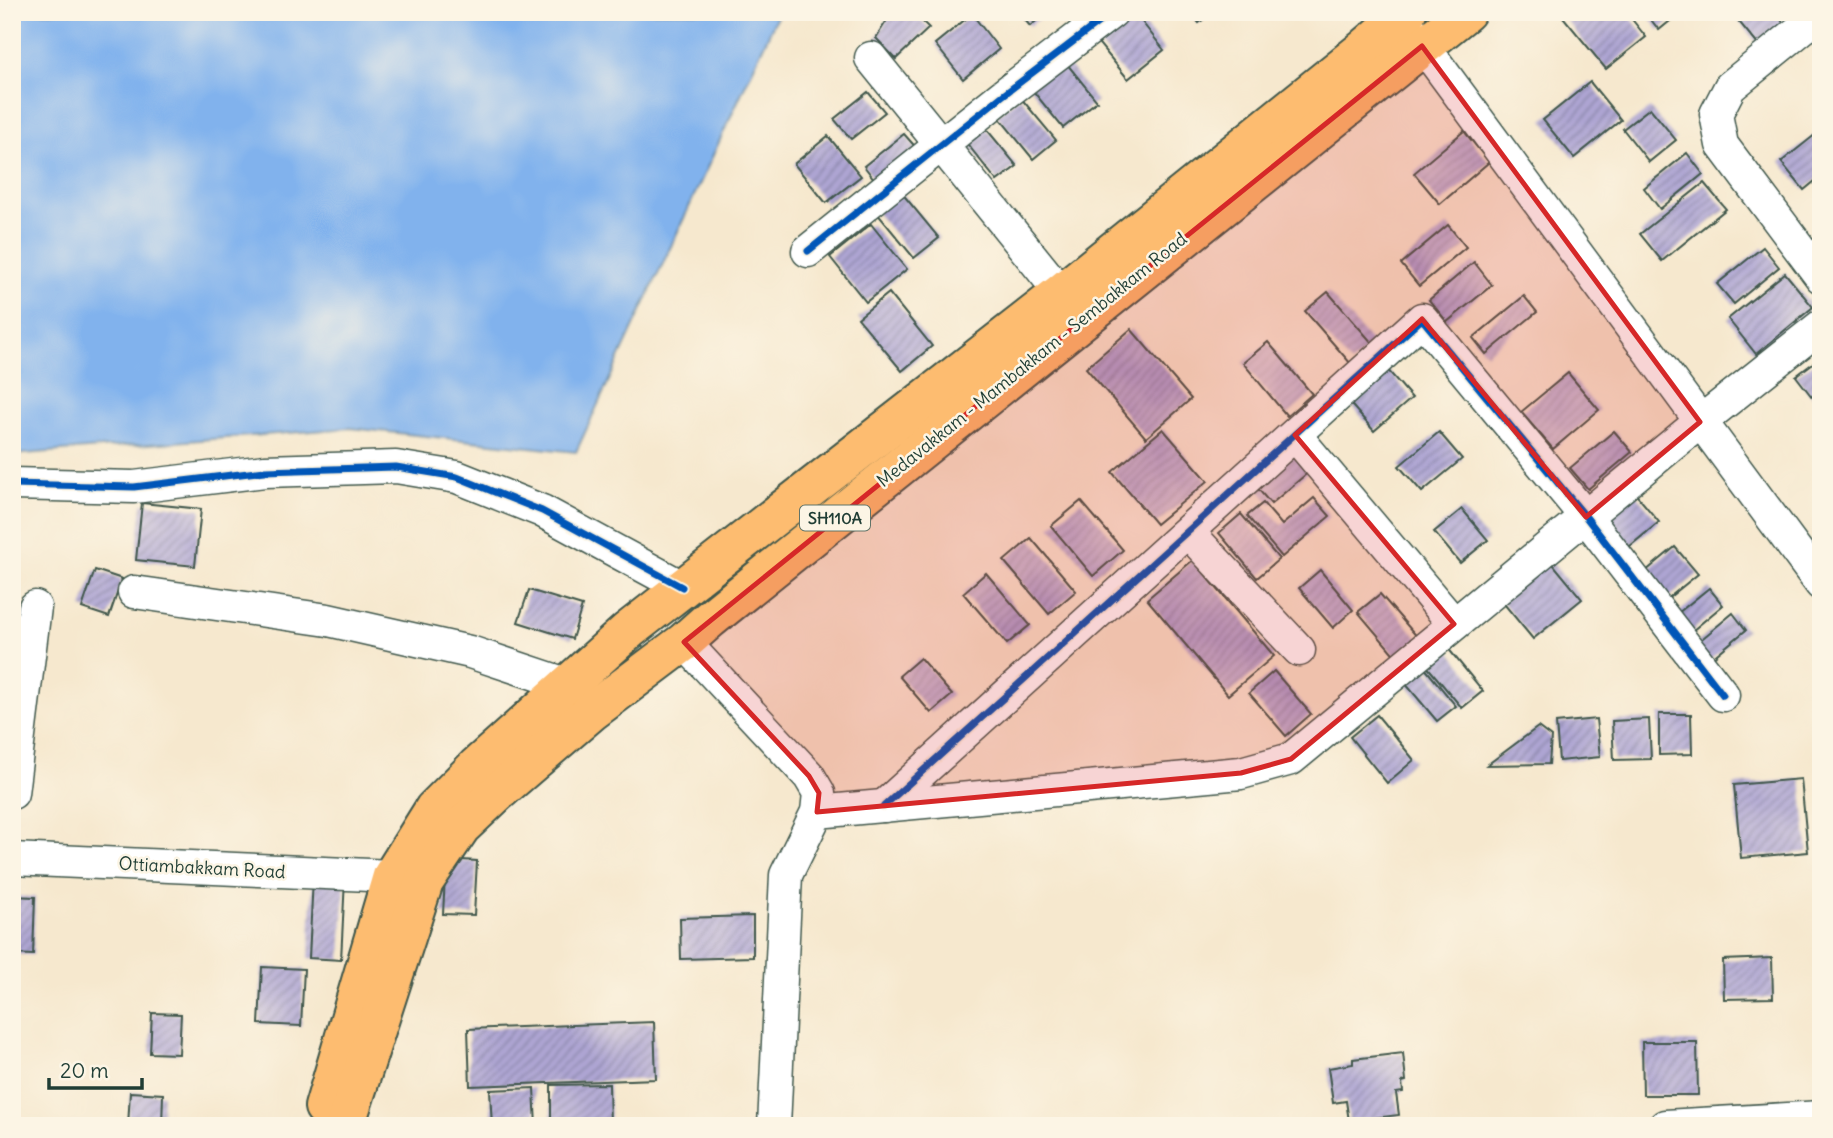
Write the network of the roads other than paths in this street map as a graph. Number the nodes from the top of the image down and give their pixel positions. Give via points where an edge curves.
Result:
1 (1112, 12) edge
2 (1466, 12) edge
3 (1821, 13) edge
4 (1408, 22) edge
5 (871, 58) dead end
6 (940, 145) junction
7 (808, 251) dead end
8 (1821, 277) edge
9 (1061, 293) junction
10 (1821, 326) edge
11 (1700, 422) junction
12 (1295, 435) junction
13 (12, 484) edge
14 (1586, 517) junction
15 (1188, 532) junction
16 (1821, 584) edge
17 (682, 587) junction
18 (134, 593) dead end
19 (35, 607) dead end
20 (1454, 624) junction
21 (684, 642) junction
22 (1299, 650) dead end
23 (569, 685) junction
24 (1723, 695) dead end
25 (12, 793) edge
26 (884, 806) junction
27 (817, 812) junction
28 (12, 859) edge
29 (392, 876) junction
30 (1821, 1117) edge
31 (319, 1126) edge
32 (345, 1126) edge
33 (774, 1126) edge
34 (1665, 1126) edge

1 - 6 street
2 - 4 main road, Medavakkam - Mambakkam - Sembakkam Road / SH110A
3 - 8 street via 1730,87 1716,114 1722,145
4 - 9 main road, Medavakkam - Mambakkam - Sembakkam Road / SH110A via 1365,48
4 - 11 street
4 - 21 main road, Medavakkam - Mambakkam - Sembakkam Road / SH110A
5 - 6 street
6 - 7 street
6 - 9 street
9 - 17 main road, Medavakkam - Mambakkam - Sembakkam Road / SH110A
10 - 11 street
11 - 14 street
11 - 16 street
12 - 14 street via 1422,319
12 - 15 street
12 - 20 street
13 - 17 street via 134,487 265,471 396,467 457,477 542,511
14 - 20 street
14 - 24 street
15 - 22 street
15 - 26 street
17 - 23 main road, Medavakkam - Mambakkam - Sembakkam Road / SH110A
18 - 23 street via 328,620 470,652
19 - 25 street
20 - 26 street via 1291,758 1241,774
21 - 27 street via 809,776 818,793
21 - 32 main road, Medavakkam - Mambakkam - Sembakkam Road / SH110A via 591,712 461,827 424,883
23 - 29 main road, Medavakkam - Mambakkam - Sembakkam Road / SH110A via 434,809
26 - 27 street
27 - 33 street via 786,876
28 - 29 street, Ottiambakkam Road
29 - 31 main road, Medavakkam - Mambakkam - Sembakkam Road / SH110A
30 - 34 street

